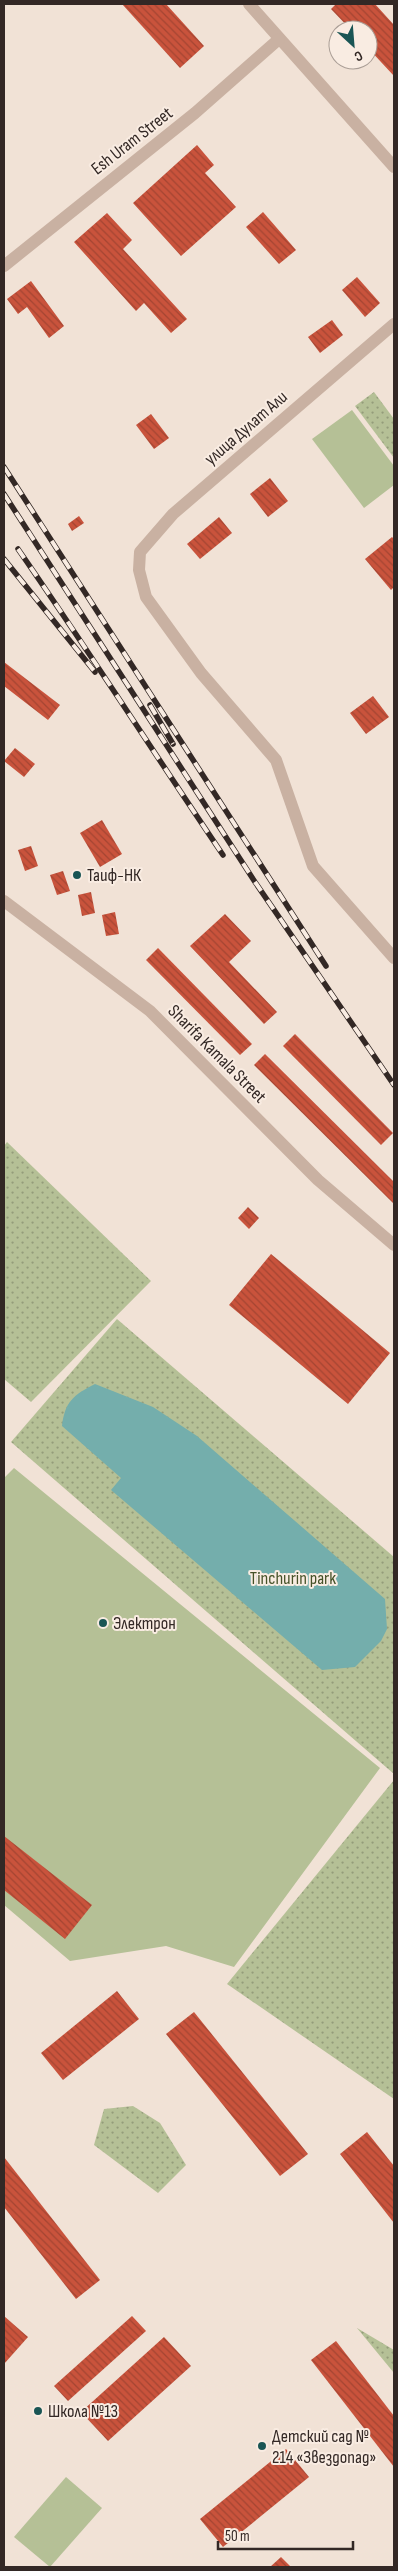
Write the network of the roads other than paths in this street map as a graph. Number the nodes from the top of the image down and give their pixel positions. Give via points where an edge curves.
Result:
1 (249, 4) edge
2 (279, 39) junction
3 (394, 167) edge
4 (4, 266) edge
5 (394, 324) edge
6 (4, 901) edge
7 (394, 958) edge
8 (394, 1246) edge

1 - 2 street
2 - 3 street
2 - 4 street, Esh Uram Street via 195,113
5 - 7 street, улица Дулат Али via 173,514 140,552 139,570 146,597 201,674 276,760 313,866
6 - 8 street, Sharifa Kamala Street via 150,1012 318,1180

